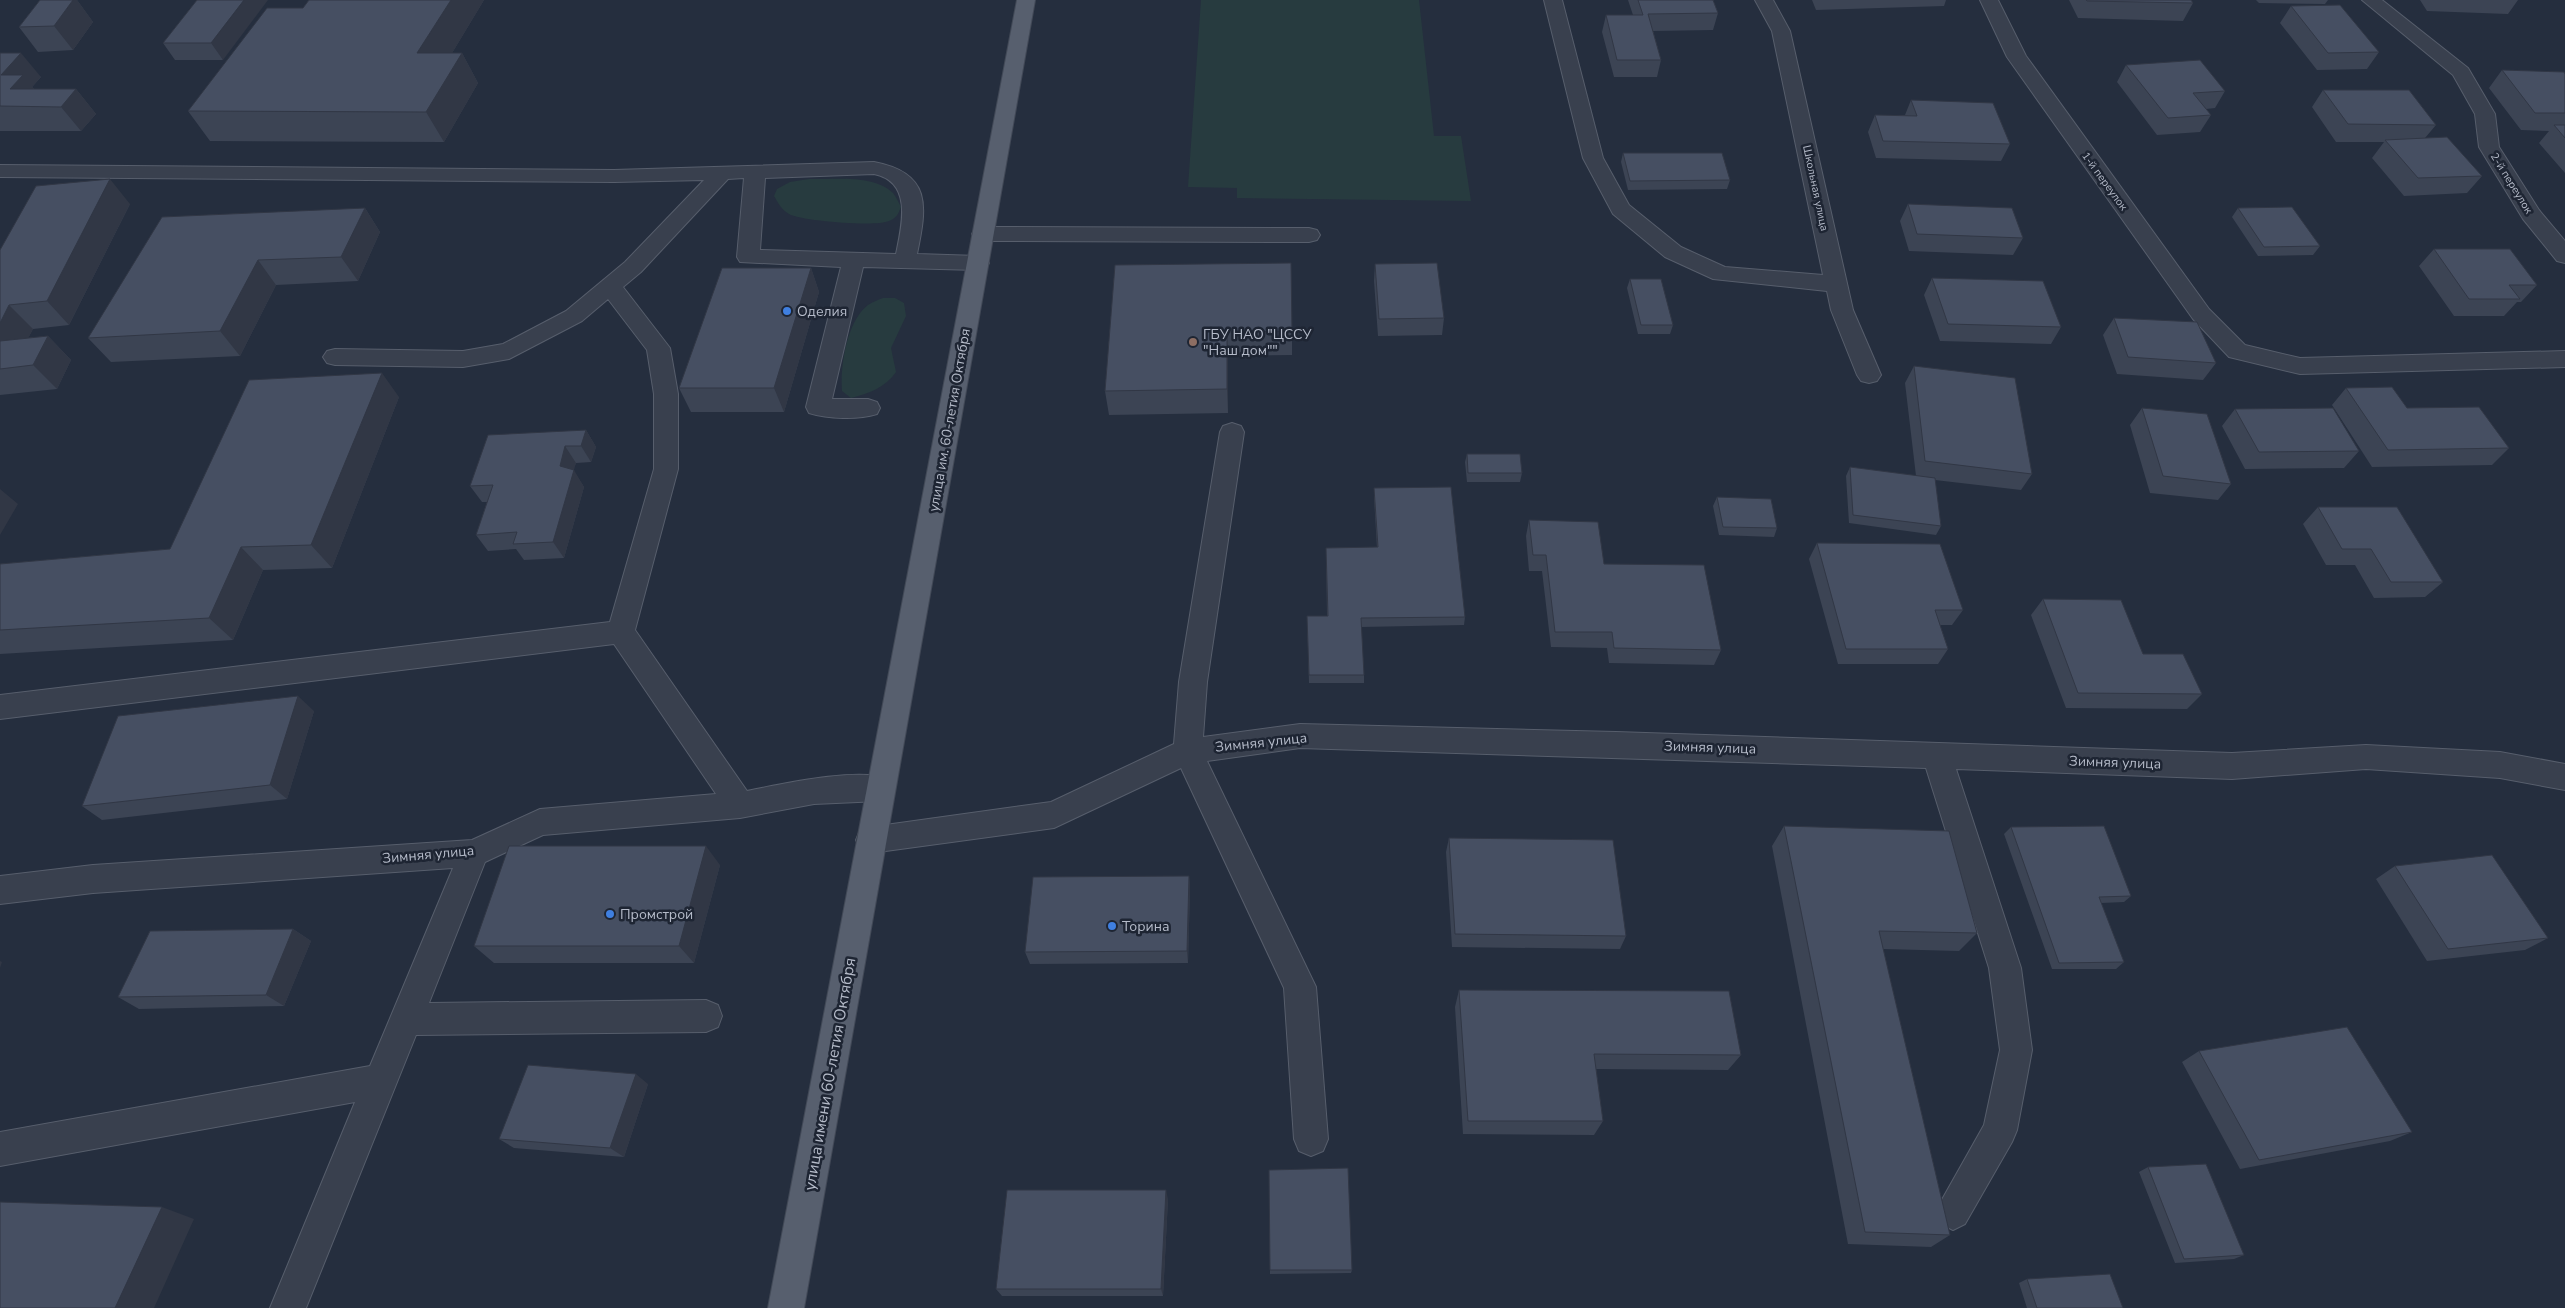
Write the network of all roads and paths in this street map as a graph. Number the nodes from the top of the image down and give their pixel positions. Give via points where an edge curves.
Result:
1 (1026, 0) edge
2 (1553, 0) edge
3 (1764, 0) edge
4 (1989, 0) edge
5 (2371, 0) edge
6 (0, 171) edge
7 (755, 172) junction
8 (722, 173) junction
9 (983, 234) junction
10 (1309, 235) dead end
11 (2565, 256) edge
12 (854, 260) junction
13 (905, 261) junction
14 (978, 263) junction
15 (1836, 284) junction
16 (610, 286) junction
17 (335, 357) dead end
18 (2565, 359) edge
19 (1869, 375) dead end
20 (868, 408) dead end
21 (1232, 432) dead end
22 (621, 632) junction
23 (0, 707) edge
24 (1188, 750) junction
25 (1937, 755) junction
26 (2565, 777) edge
27 (880, 788) junction
28 (740, 805) junction
29 (871, 840) junction
30 (474, 853) junction
31 (0, 890) edge
32 (706, 1016) dead end
33 (405, 1019) junction
34 (380, 1081) junction
35 (1311, 1139) dead end
36 (0, 1149) edge
37 (1953, 1212) dead end
38 (288, 1308) edge
39 (786, 1308) edge

1 - 9 main road, улица им. 60-летия Октября
2 - 15 street via 1593,158 1621,209 1673,252 1721,274
3 - 15 street, Школьная улица via 1781,31
4 - 18 street, 1-й переулок via 2017,57 2201,314 2237,351 2300,366
5 - 11 street, 2-й переулок via 2461,72 2485,114 2489,147 2531,214
6 - 8 street via 614,176
7 - 8 street
7 - 12 street via 748,257
7 - 13 street via 874,168 893,173 901,178 914,206
8 - 16 street via 633,267
9 - 10 street
9 - 14 main road, улица им. 60-летия Октября
12 - 13 street
12 - 20 street via 818,407
13 - 14 street
14 - 27 main road, улица им. 60-летия Октября
15 - 19 street, Школьная улица via 1842,310
16 - 17 street via 574,316 509,351 463,359
16 - 22 street via 658,348 666,394 666,469
21 - 24 street via 1193,682
22 - 23 street
22 - 28 street
24 - 25 street, Зимняя улица via 1300,736
24 - 29 street, Зимняя улица via 1054,816
24 - 35 street via 1300,988
25 - 26 street, Зимняя улица via 2232,766 2366,757 2500,765
25 - 37 street via 2005,968 2016,1050 2000,1130
27 - 28 street, Зимняя улица via 814,791
27 - 29 main road, улица им. 60-летия Октября
28 - 30 street, Зимняя улица via 540,822
29 - 39 main road, улица имени 60-летия Октября
30 - 31 street, Зимняя улица via 93,879
30 - 33 street
32 - 33 street
33 - 34 street
34 - 36 street
34 - 38 street

